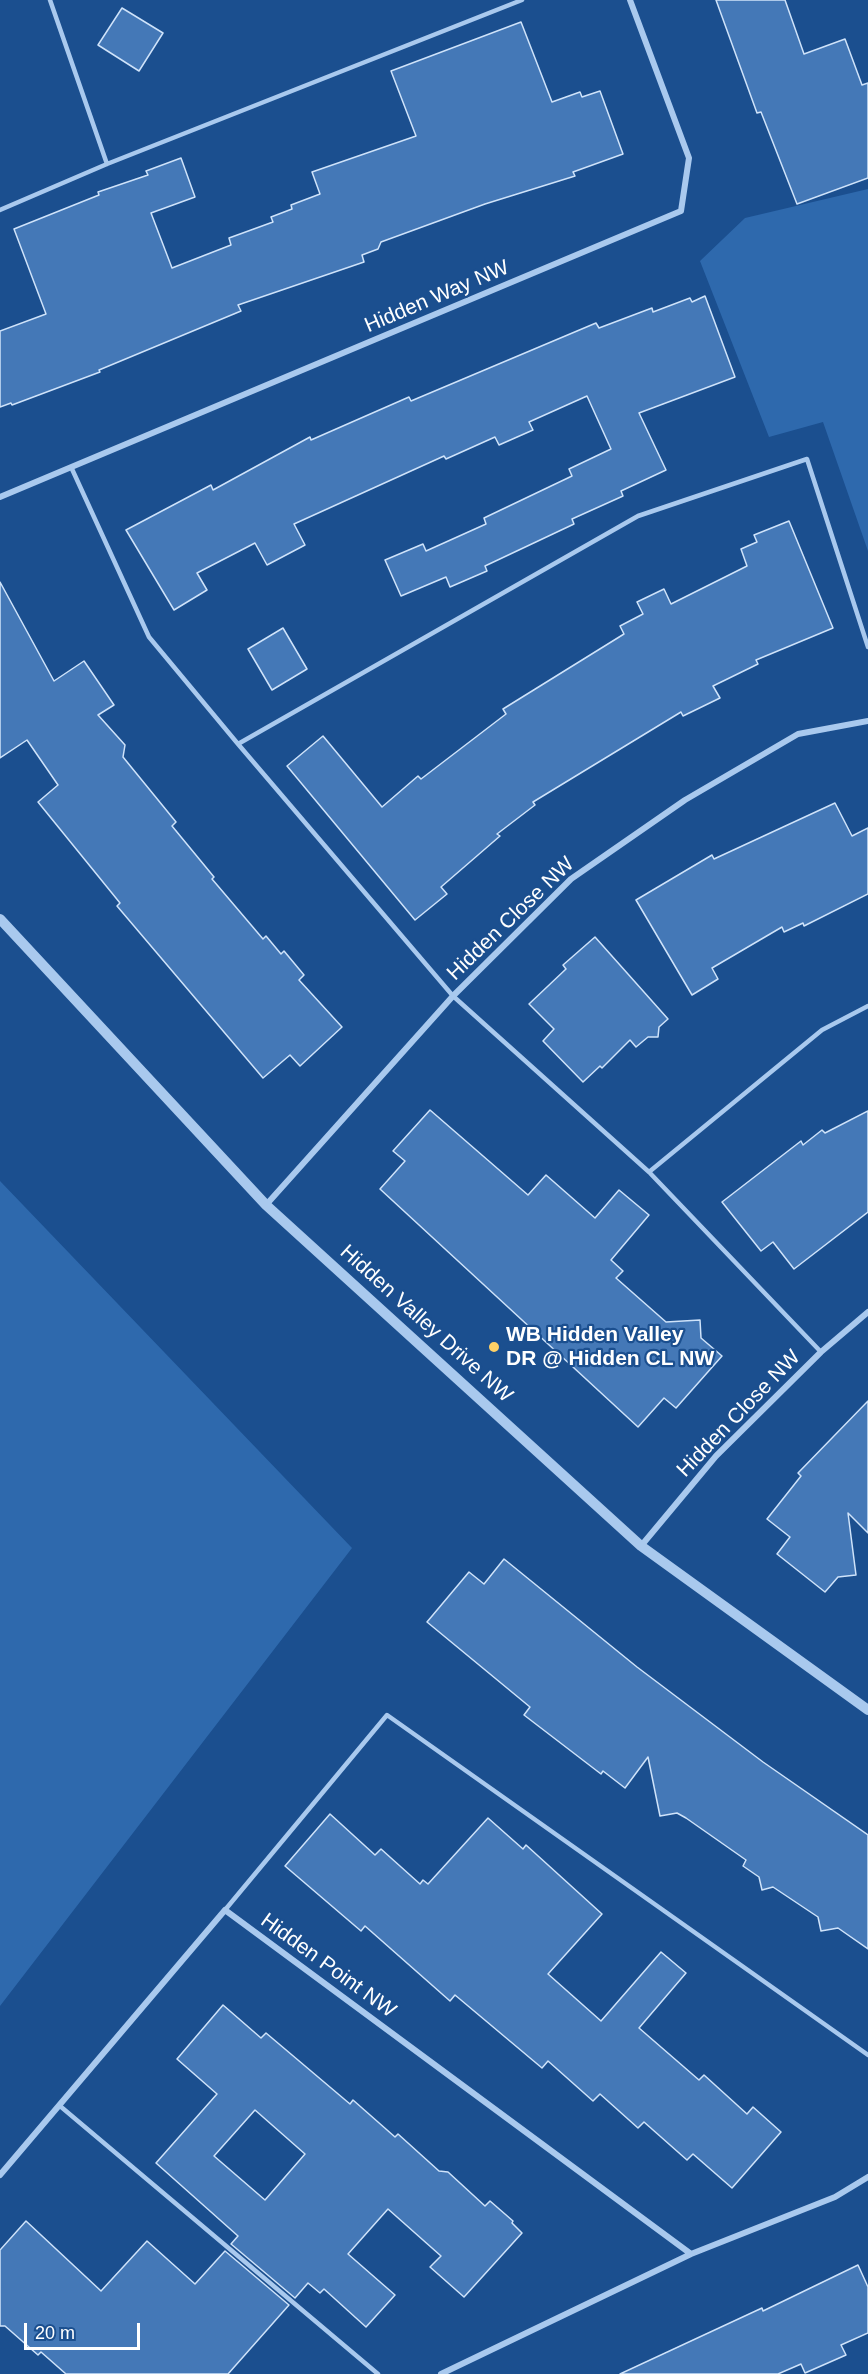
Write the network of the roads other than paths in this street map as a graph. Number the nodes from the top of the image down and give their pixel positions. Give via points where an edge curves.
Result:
1 (50, 0) edge
2 (522, 0) edge
3 (630, 0) edge
4 (107, 164) junction
5 (0, 210) edge
6 (72, 469) junction
7 (0, 497) edge
8 (868, 648) edge
9 (868, 721) edge
10 (238, 744) junction
11 (0, 919) edge
12 (453, 996) junction
13 (868, 1006) edge
14 (649, 1172) junction
15 (267, 1205) junction
16 (868, 1312) edge
17 (821, 1352) junction
18 (640, 1546) junction
19 (868, 1710) edge
20 (225, 1910) junction
21 (868, 2055) edge
22 (60, 2106) junction
23 (0, 2175) edge
24 (868, 2177) edge
25 (691, 2254) junction
26 (378, 2374) edge
27 (441, 2374) edge

1 - 4 lane
2 - 4 lane
3 - 6 street, Hidden Way NW via 689,158 681,212
4 - 5 lane
6 - 7 street, Hidden Way NW
6 - 10 lane via 149,637
8 - 10 lane via 807,459 638,516
9 - 12 street, Hidden Close NW via 798,734 685,800 571,879
10 - 12 lane
11 - 15 street, Hidden Valley Drive NW
12 - 14 lane
12 - 15 street, Hidden Close NW
13 - 14 lane via 822,1030
14 - 17 lane
15 - 18 street, Hidden Valley Drive NW
16 - 17 street, Hidden Close NW
17 - 18 street, Hidden Close NW via 716,1456
18 - 19 street, Hidden Valley Drive NW
20 - 21 lane via 387,1715
20 - 22 street
20 - 25 street, Hidden Point NW
22 - 23 street
22 - 26 lane
24 - 25 street via 835,2198
25 - 27 street

